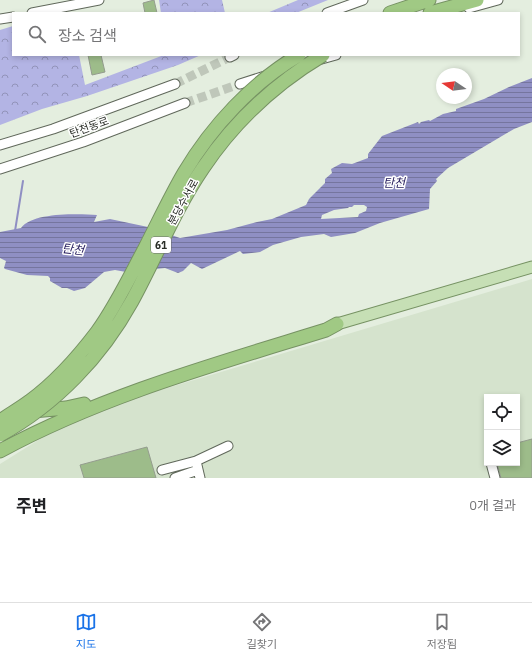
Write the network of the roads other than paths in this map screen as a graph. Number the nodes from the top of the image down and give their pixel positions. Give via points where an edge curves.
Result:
1 (99, 0) edge
2 (363, 0) edge
3 (429, 0) edge
4 (477, 0) edge
5 (497, 0) edge
6 (37, 12) edge
7 (330, 12) edge
8 (393, 12) edge
9 (434, 12) edge
10 (455, 12) edge
11 (12, 17) edge
12 (0, 20) edge
13 (298, 56) edge
14 (321, 56) edge
15 (333, 56) edge
16 (175, 84) tunnel mouth
17 (240, 84) tunnel mouth
18 (185, 103) tunnel mouth
19 (0, 145) edge
20 (0, 169) edge
21 (532, 267) edge
22 (337, 324) junction
23 (0, 420) edge
24 (0, 435) edge
25 (228, 446) dead end
26 (0, 451) edge
27 (492, 466) edge
28 (162, 470) dead end
29 (198, 470) edge
30 (175, 478) edge
31 (495, 478) edge

1 - 6 street
2 - 7 street
3 - 8 highway
4 - 9 highway
5 - 10 street
11 - 12 street
13 - 23 highway, 분당수서로 / 61, bridge via 258,85 211,134 185,172 108,316 88,343 61,374 31,401
14 - 24 highway, 분당수서로 / 61, bridge via 262,100 211,157 191,187 131,302 91,360 51,401
15 - 17 street
16 - 19 street via 53,129
18 - 20 street, 탄천동로 via 83,142
21 - 22 main road
22 - 23 highway via 238,352 90,403 27,412
22 - 26 highway via 326,330 214,365 75,414
25 - 29 street
27 - 31 street
28 - 29 street
29 - 30 street

